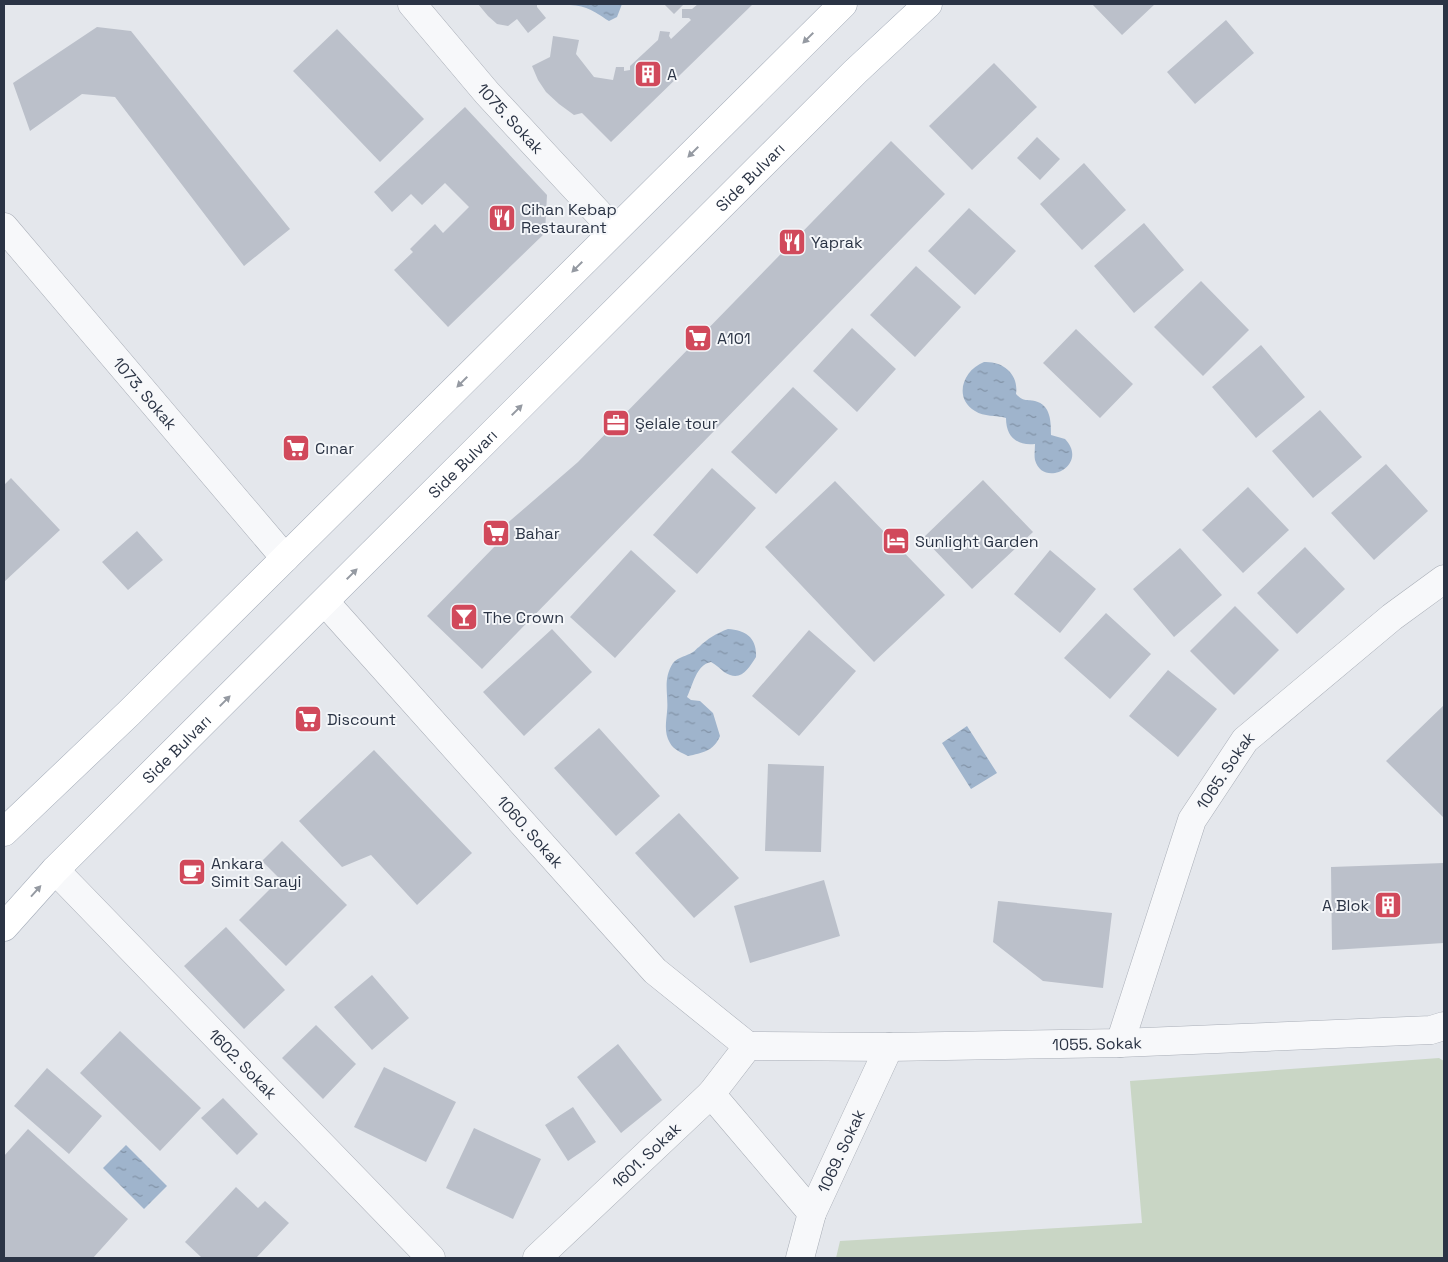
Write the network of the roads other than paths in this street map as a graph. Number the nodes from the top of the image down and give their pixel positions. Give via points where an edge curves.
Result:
1 (412, 4) edge
2 (843, 4) edge
3 (928, 4) edge
4 (4, 227) edge
5 (614, 230) junction
6 (285, 558) junction
7 (1444, 579) edge
8 (325, 602) junction
9 (4, 832) edge
10 (55, 870) junction
11 (4, 928) edge
12 (1444, 1026) edge
13 (1120, 1043) junction
14 (748, 1046) junction
15 (889, 1047) junction
16 (712, 1094) junction
17 (812, 1213) junction
18 (430, 1258) edge
19 (537, 1258) edge
20 (800, 1258) edge

1 - 5 street, 1075. Sokak via 487,93
2 -> 5 main road
8 -> 3 main road, Side Bulvarı via 855,72
4 - 6 street, 1073. Sokak
5 -> 6 main road
6 - 9 main road
7 - 13 street, 1065. Sokak via 1392,617 1245,740 1192,820
10 -> 8 main road, Side Bulvarı
8 - 14 street, 1060. Sokak via 655,971
11 -> 10 main road, Side Bulvarı
10 - 18 street, 1602. Sokak
12 - 13 street, 1055. Sokak via 1431,1030
13 - 15 street, 1055. Sokak
14 - 15 street, 1055. Sokak
14 - 16 street, 1601. Sokak
15 - 17 street, 1069. Sokak
16 - 17 street
16 - 19 street, 1601. Sokak
17 - 20 street, 1069. Sokak

